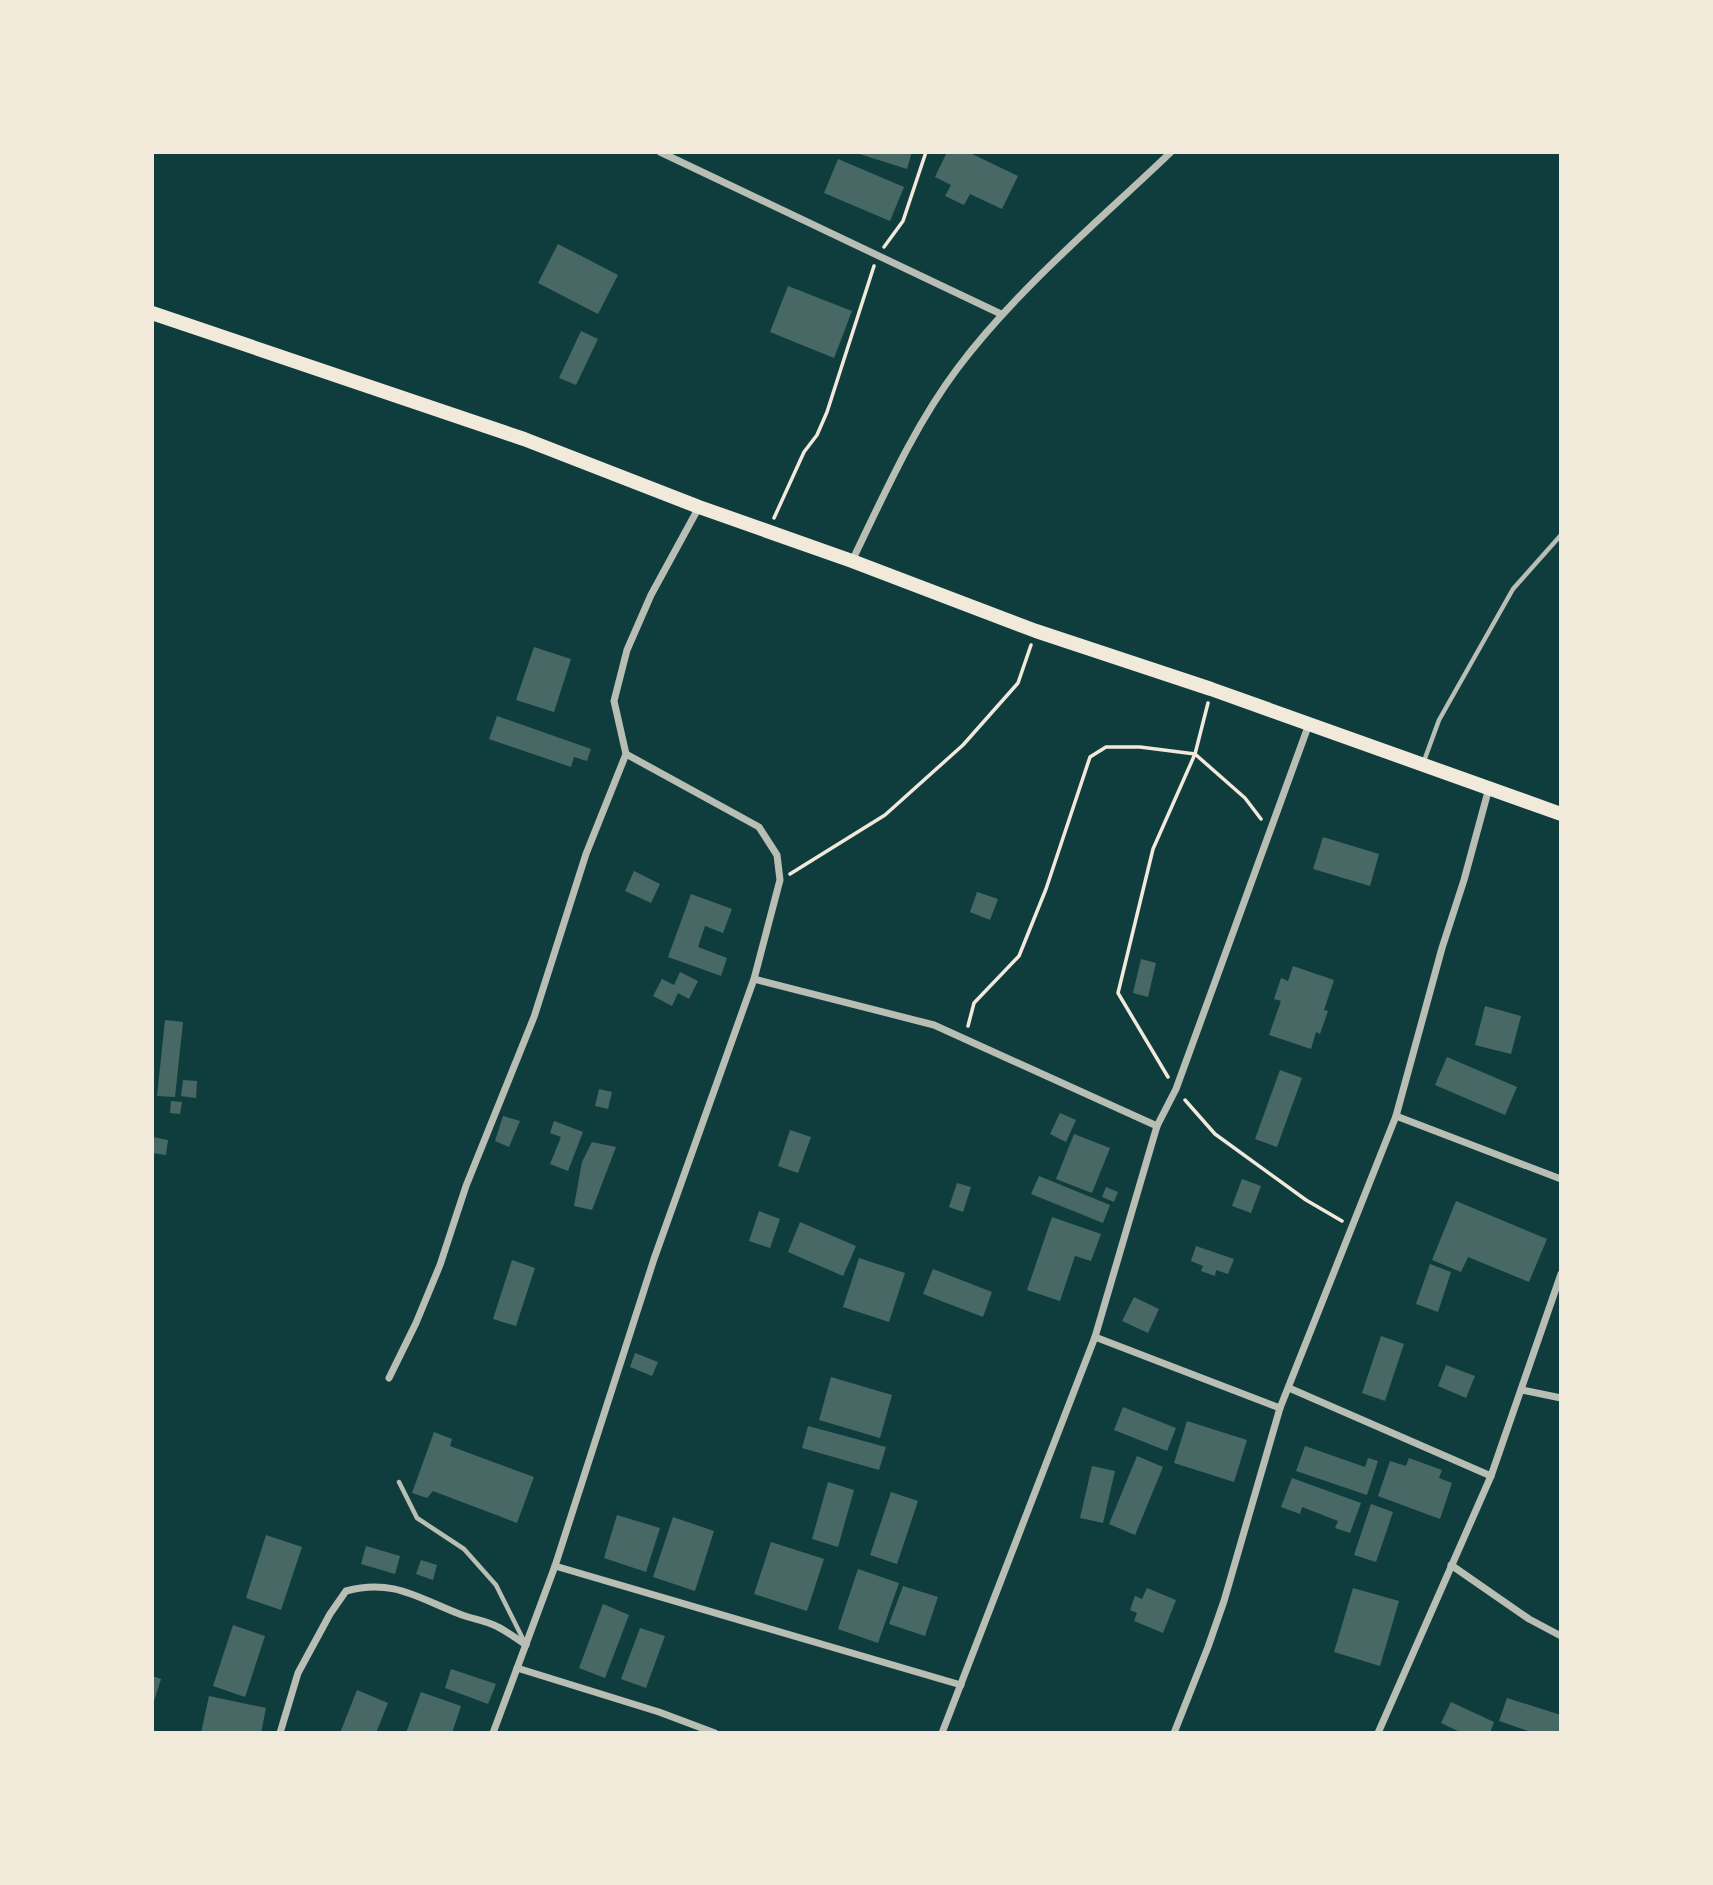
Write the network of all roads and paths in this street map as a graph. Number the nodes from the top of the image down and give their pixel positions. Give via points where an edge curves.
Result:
1 (660, 152) edge
2 (926, 152) edge
3 (1168, 154) edge
4 (877, 256) junction
5 (152, 313) edge
6 (1001, 314) junction
7 (699, 507) junction
8 (767, 533) junction
9 (1561, 535) edge
10 (852, 561) junction
11 (1036, 631) junction
12 (1212, 689) junction
13 (1309, 724) junction
14 (626, 754) junction
15 (1195, 754) junction
16 (1423, 765) junction
17 (1489, 787) junction
18 (1561, 814) edge
19 (1269, 829) junction
20 (780, 880) junction
21 (754, 979) junction
22 (990, 1051) junction
23 (1176, 1089) junction
24 (1396, 1116) junction
25 (1157, 1126) junction
26 (1561, 1179) edge
27 (1351, 1227) junction
28 (1561, 1274) edge
29 (1095, 1337) junction
30 (389, 1378) dead end
31 (1289, 1388) junction
32 (1522, 1390) junction
33 (1561, 1398) edge
34 (1280, 1408) junction
35 (1491, 1476) junction
36 (399, 1482) dead end
37 (1451, 1565) junction
38 (555, 1566) junction
39 (1561, 1636) edge
40 (526, 1645) junction
41 (517, 1668) junction
42 (961, 1685) junction
43 (280, 1733) edge
44 (493, 1733) edge
45 (715, 1733) edge
46 (942, 1733) edge
47 (1174, 1733) edge
48 (1378, 1733) edge

1 - 4 street
2 - 4 path via 903,221
3 - 6 street
4 - 6 street
4 - 8 path via 827,412
5 - 7 highway via 524,439
6 - 10 street via 916,430
7 - 8 highway
7 - 14 street via 627,650 614,701
8 - 10 highway
9 - 16 lane via 1513,589 1439,720
10 - 11 highway
11 - 12 highway
11 - 20 path via 1018,683 963,745 885,815
12 - 13 highway
12 - 15 path
13 - 16 highway
13 - 19 street
14 - 20 street via 759,827 777,855
14 - 30 street via 586,854 534,1017 466,1186 440,1265
15 - 19 path via 1245,798
15 - 22 path via 1107,747 1090,757 1019,956 974,1003 968,1027
15 - 23 path via 1153,849 1118,993
16 - 17 highway
17 - 18 highway
17 - 24 street
19 - 23 street
20 - 21 street
21 - 22 street via 933,1025
21 - 38 street via 654,1259
22 - 25 street
23 - 25 street
23 - 27 path via 1215,1134
24 - 26 street
24 - 27 street
25 - 29 street
27 - 31 street
28 - 32 street
29 - 34 street
29 - 42 street
31 - 34 street
31 - 35 street
32 - 33 street
32 - 35 street
34 - 47 street via 1220,1612
35 - 37 street
36 - 40 lane via 417,1518 464,1549 496,1585
37 - 39 street
37 - 48 street
38 - 40 street
38 - 42 street
40 - 41 street
40 - 43 street via 496,1626 399,1589 365,1586 346,1591 298,1673
41 - 44 street
41 - 45 street
42 - 46 street

